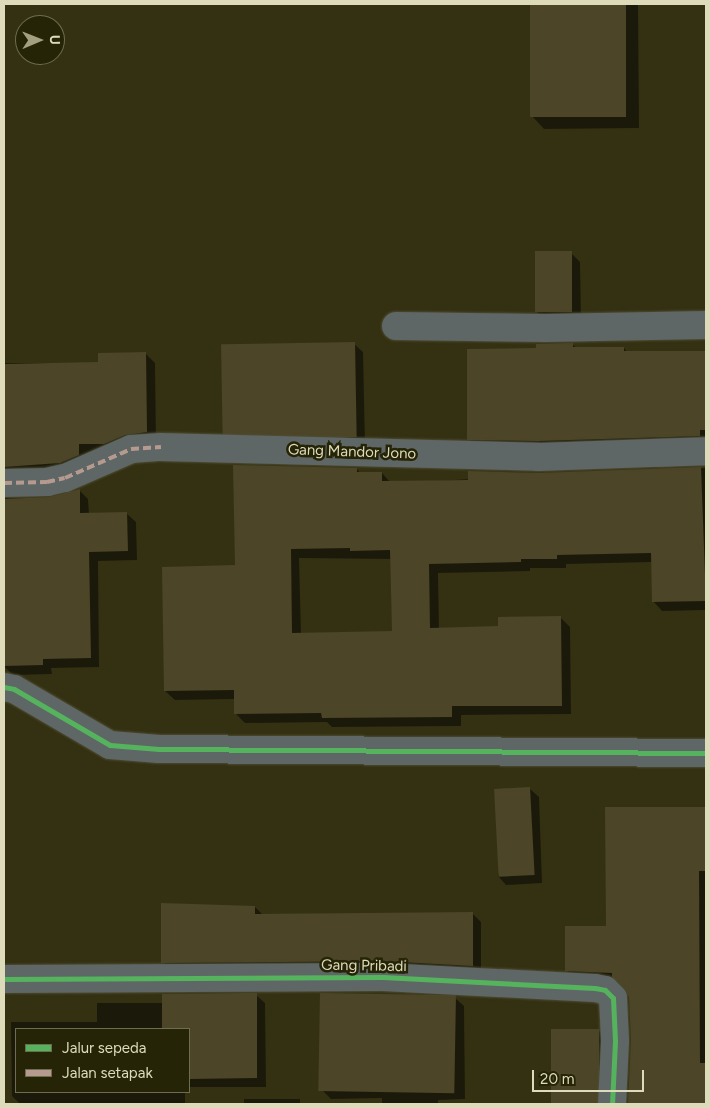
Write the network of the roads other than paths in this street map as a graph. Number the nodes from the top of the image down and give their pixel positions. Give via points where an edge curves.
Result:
1 (706, 325) edge
2 (396, 326) dead end
3 (706, 451) edge
4 (4, 483) edge
5 (4, 687) edge
6 (706, 753) edge
7 (4, 979) edge
8 (612, 1104) edge

1 - 2 street
3 - 4 street, Gang Mandor Jono via 538,457 161,447 131,450 56,480
5 - 6 street via 14,689 110,745 159,750
7 - 8 street, Gang Pribadi via 383,977 606,990 613,998

